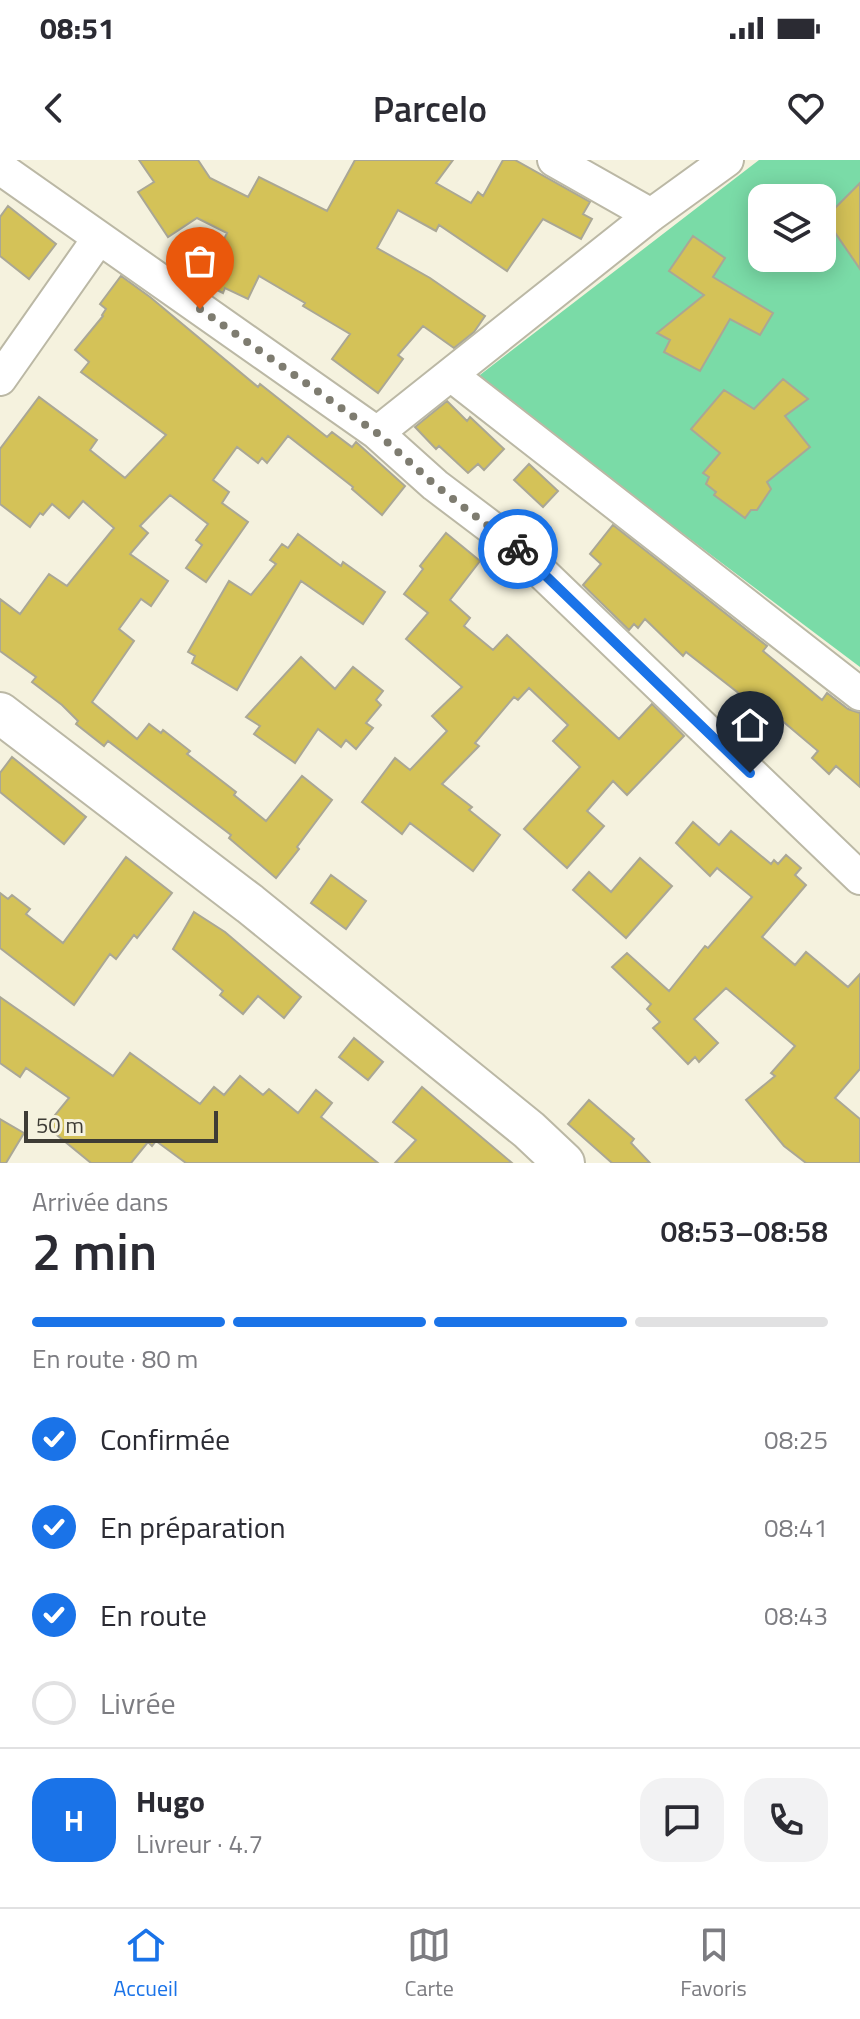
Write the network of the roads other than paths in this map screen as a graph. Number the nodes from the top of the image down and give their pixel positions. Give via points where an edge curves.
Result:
1 (554, 160) edge
2 (727, 160) edge
3 (14, 169) edge
4 (651, 215) junction
5 (99, 238) junction
6 (451, 375) junction
7 (0, 379) edge
8 (377, 433) junction
9 (860, 694) edge
10 (0, 713) edge
11 (860, 878) edge
12 (564, 1163) edge

1 - 4 street
2 - 4 street
3 - 5 street
4 - 6 street
5 - 7 street
5 - 8 street
6 - 8 street
6 - 9 street
8 - 11 street via 509,541
10 - 12 main road via 250,904

